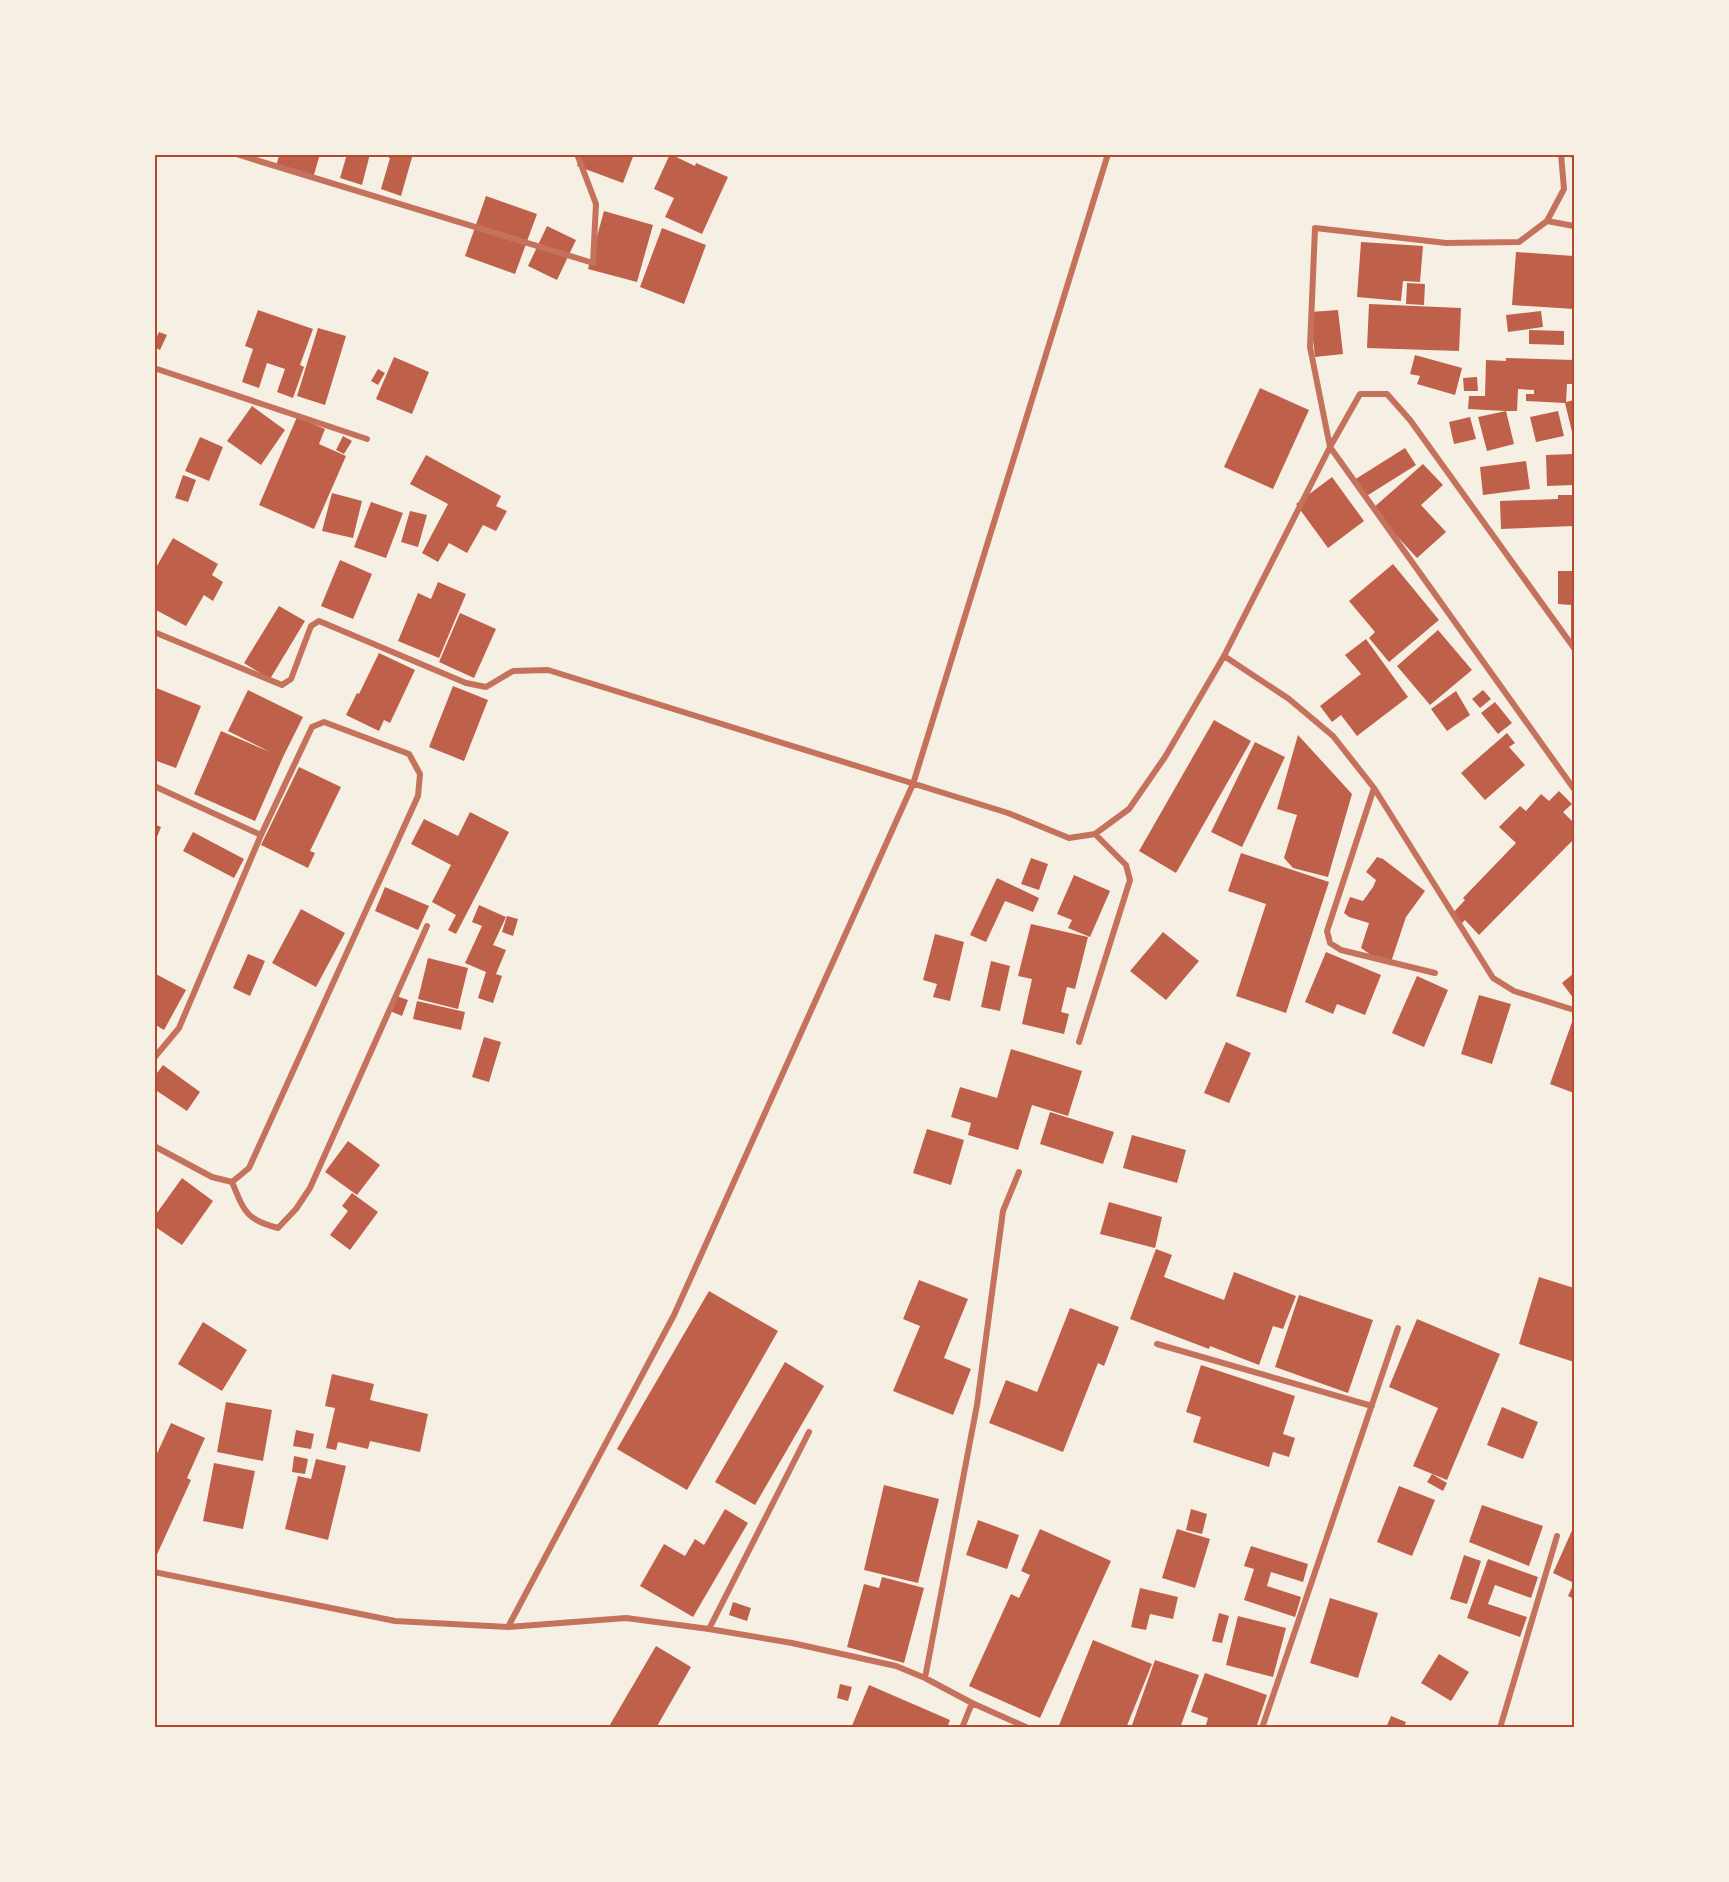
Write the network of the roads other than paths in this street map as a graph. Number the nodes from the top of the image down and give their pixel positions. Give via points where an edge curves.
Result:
1 (236, 154) edge
2 (577, 154) edge
3 (1108, 154) edge
4 (1561, 154) edge
5 (1570, 154) edge
6 (1575, 155) edge
7 (1547, 220) junction
8 (1575, 226) edge
9 (154, 368) edge
10 (367, 439) dead end
11 (1330, 447) junction
12 (154, 632) edge
13 (1575, 648) edge
14 (1224, 656) junction
15 (913, 784) junction
16 (154, 786) edge
17 (1374, 788) junction
18 (1575, 789) edge
19 (1095, 834) junction
20 (261, 835) junction
21 (427, 926) dead end
22 (1435, 973) dead end
23 (1575, 1010) edge
24 (1079, 1042) dead end
25 (154, 1058) edge
26 (154, 1146) edge
27 (1019, 1172) dead end
28 (232, 1182) junction
29 (1398, 1328) dead end
30 (1157, 1344) dead end
31 (1372, 1406) junction
32 (808, 1432) dead end
33 (1557, 1536) dead end
34 (154, 1572) edge
35 (508, 1627) junction
36 (710, 1629) junction
37 (925, 1677) junction
38 (972, 1703) junction
39 (962, 1728) edge
40 (1028, 1728) edge
41 (1262, 1728) edge
42 (1500, 1728) edge

1 - 2 street via 593,263 596,204
3 - 15 street
4 - 7 street via 1564,189
5 - 6 street
7 - 8 street
7 - 11 street via 1519,242 1446,243 1315,228 1310,347
9 - 10 street
11 - 13 street via 1360,394 1387,394 1410,420
11 - 14 street
11 - 18 street
12 - 15 street via 282,685 291,679 312,626 319,621 466,683 486,687 513,671 548,670
14 - 17 street via 1288,699 1333,736
14 - 19 street via 1129,810
15 - 19 street via 1008,813 1069,838
15 - 35 street via 674,1315
16 - 20 street
17 - 22 street via 1327,931 1330,943 1341,951
17 - 23 street via 1493,978 1514,991
19 - 24 street via 1126,865 1130,880
20 - 25 street via 179,1029
20 - 28 street via 312,727 324,722 409,754 420,774 418,796 249,1168
21 - 28 street via 310,1188 296,1209 278,1228 259,1223 243,1209
26 - 28 street via 212,1177
27 - 37 street via 1003,1211 977,1406
29 - 31 street
30 - 31 street
31 - 41 street
32 - 36 street
33 - 42 street
34 - 35 street via 395,1621
35 - 36 street via 626,1618
36 - 37 street via 896,1666
37 - 38 street
38 - 39 street
38 - 40 street

